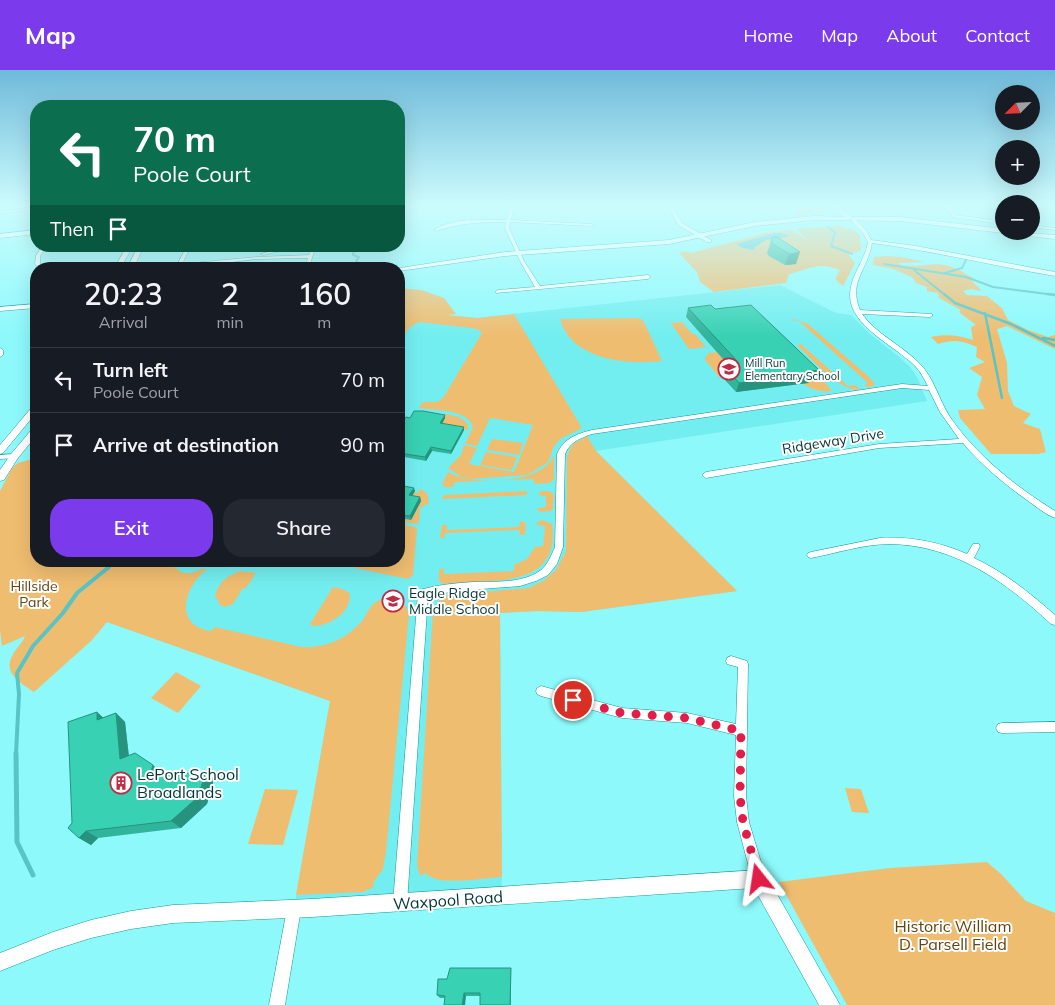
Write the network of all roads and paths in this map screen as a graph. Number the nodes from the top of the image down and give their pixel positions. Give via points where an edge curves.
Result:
1 (516, 250) edge
2 (588, 250) edge
3 (653, 250) edge
4 (868, 250) edge
5 (932, 250) edge
6 (275, 252) edge
7 (312, 252) edge
8 (519, 255) junction
9 (310, 256) junction
10 (241, 260) junction
11 (223, 262) edge
12 (308, 262) edge
13 (405, 268) edge
14 (405, 273) edge
15 (1055, 274) edge
16 (648, 277) dead end
17 (538, 287) junction
18 (498, 292) dead end
19 (30, 300) edge
20 (0, 303) edge
21 (30, 306) edge
22 (0, 309) edge
23 (858, 312) junction
24 (930, 315) dead end
25 (0, 350) edge
26 (0, 355) edge
27 (932, 388) junction
28 (30, 415) edge
29 (30, 437) edge
30 (964, 441) junction
31 (0, 450) edge
32 (14, 456) junction
33 (0, 457) edge
34 (706, 475) dead end
35 (0, 478) edge
36 (1055, 515) edge
37 (976, 546) dead end
38 (811, 555) dead end
39 (969, 559) junction
40 (1055, 621) edge
41 (732, 661) dead end
42 (541, 691) dead end
43 (1055, 727) edge
44 (1002, 728) dead end
45 (741, 731) junction
46 (759, 879) junction
47 (400, 903) junction
48 (294, 909) junction
49 (0, 962) edge
50 (277, 1005) edge
51 (830, 1005) edge

1 - 8 street
2 - 8 main road
3 - 8 main road
4 - 23 street via 852,293
5 - 15 street
6 - 10 street
7 - 9 street
8 - 13 main road
8 - 14 main road
8 - 17 street
9 - 10 street
9 - 12 street
10 - 11 street
16 - 17 street
17 - 18 street
19 - 20 main road
21 - 22 main road
23 - 24 street
23 - 27 street via 872,328 914,361
25 - 26 street
27 - 30 street via 945,415
27 - 47 street via 902,386 592,432 579,435 563,447 559,547 548,569 541,576 520,583 461,586 423,593
28 - 31 main road
29 - 32 main road
30 - 34 street, Ridgeway Drive via 879,446
30 - 36 street via 1006,480
32 - 33 street
32 - 35 main road
37 - 39 street
38 - 39 street via 889,541 924,544
39 - 40 street via 1012,583
41 - 45 street via 742,664
42 - 45 street via 622,713 687,718
43 - 44 street
45 - 46 street via 743,822
46 - 47 main road, Waxpool Road
46 - 51 main road
47 - 48 main road, Waxpool Road
48 - 49 main road, Waxpool Road via 173,914 131,920 91,929
48 - 50 street

